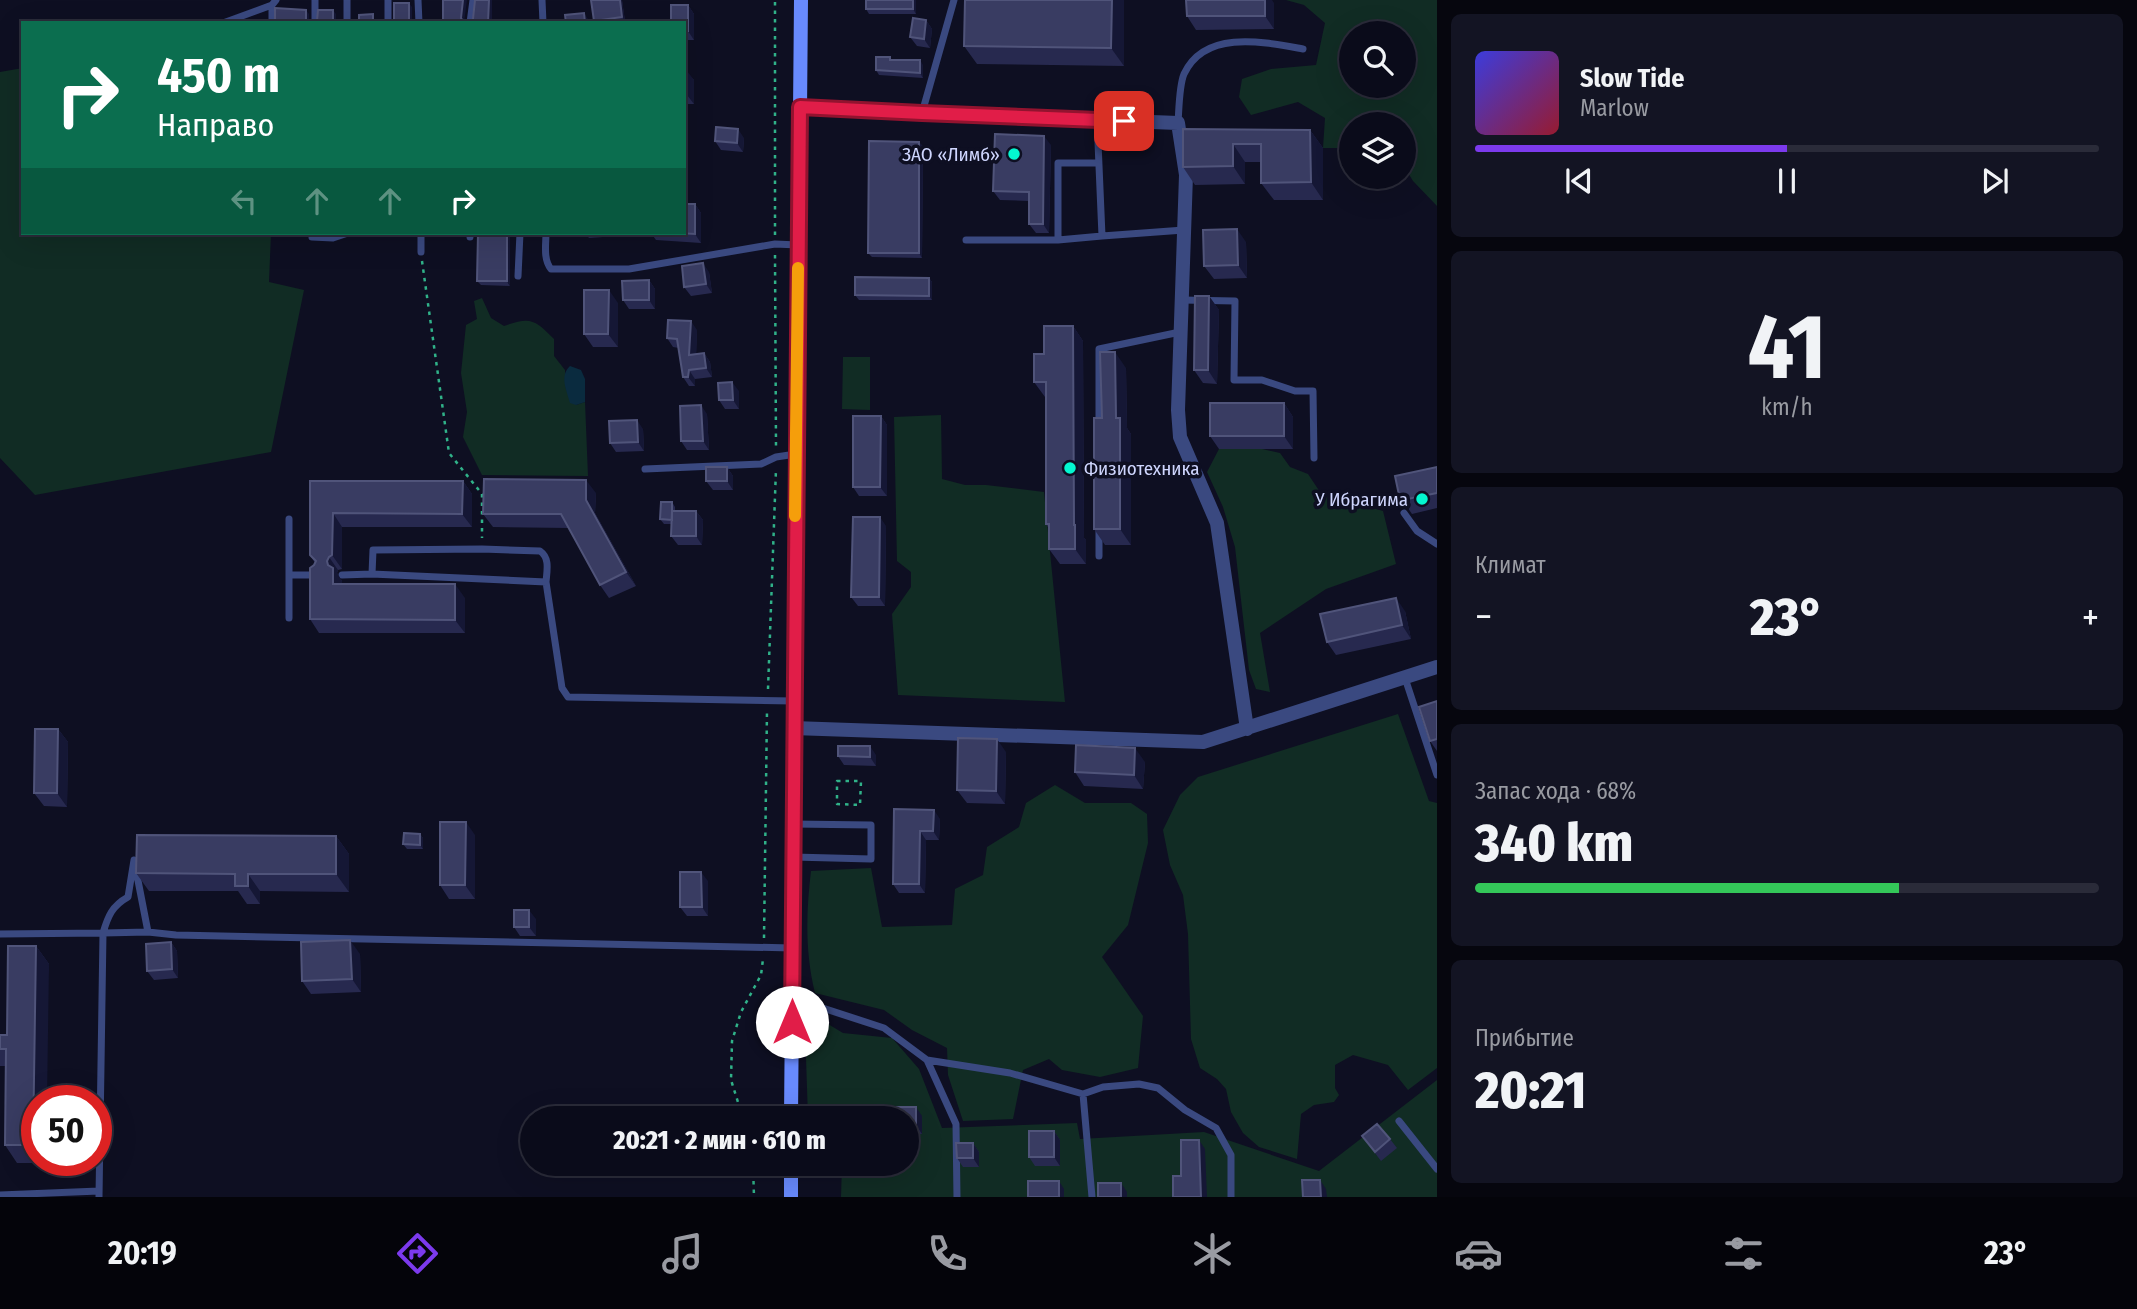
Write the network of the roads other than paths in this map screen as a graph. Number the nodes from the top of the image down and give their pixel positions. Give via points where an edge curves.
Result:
1 (315, 0) edge
2 (347, 0) edge
3 (388, 0) edge
4 (418, 0) edge
5 (472, 0) edge
6 (542, 0) edge
7 (801, 0) edge
8 (954, 0) edge
9 (274, 2) edge
10 (228, 21) edge
11 (272, 21) edge
12 (315, 21) edge
13 (347, 21) edge
14 (388, 21) edge
15 (419, 21) edge
16 (470, 21) edge
17 (543, 21) edge
18 (1303, 49) dead end
19 (800, 107) junction
20 (922, 113) junction
21 (1097, 119) junction
22 (1178, 123) junction
23 (1098, 163) junction
24 (1184, 230) junction
25 (342, 235) edge
26 (421, 235) edge
27 (520, 235) edge
28 (546, 235) edge
29 (1102, 236) junction
30 (312, 237) dead end
31 (966, 240) dead end
32 (1058, 240) junction
33 (799, 245) junction
34 (421, 251) road end
35 (518, 276) dead end
36 (1182, 300) junction
37 (1180, 332) junction
38 (1099, 432) edge
39 (796, 454) junction
40 (1314, 458) dead end
41 (645, 469) dead end
42 (1404, 513) edge
43 (1099, 514) edge
44 (289, 519) dead end
45 (1437, 544) edge
46 (1099, 556) dead end
47 (372, 574) junction
48 (289, 575) junction
49 (319, 575) edge
50 (342, 575) dead end
51 (546, 582) junction
52 (289, 618) dead end
53 (1437, 667) edge
54 (1405, 678) junction
55 (794, 701) junction
56 (793, 728) junction
57 (1247, 729) junction
58 (1437, 775) edge
59 (793, 824) junction
60 (793, 858) junction
61 (148, 932) junction
62 (103, 933) junction
63 (0, 934) edge
64 (792, 948) junction
65 (792, 998) junction
66 (926, 1060) junction
67 (1083, 1094) junction
68 (791, 1106) edge
69 (1399, 1121) dead end
70 (1437, 1168) edge
71 (791, 1176) edge
72 (99, 1194) edge
73 (0, 1195) edge
74 (791, 1197) edge
75 (957, 1197) edge
76 (1092, 1197) edge
77 (1231, 1197) edge

1 - 12 lane
2 - 13 lane
3 - 14 lane
4 - 15 lane
5 - 16 lane
6 - 17 lane
7 - 19 main road
8 - 20 lane
9 - 10 lane
9 - 11 lane
18 - 22 lane via 1258,41 1215,45 1195,59 1183,76
19 - 20 street
19 - 33 main road
20 - 21 street
21 - 22 street
21 - 23 lane
22 - 24 street via 1185,175
23 - 29 lane
23 - 32 lane via 1058,163
24 - 29 lane
24 - 36 street
25 - 30 lane
26 - 34 lane
27 - 35 lane
28 - 33 lane via 551,269 629,269 775,244
29 - 32 lane
31 - 32 lane
33 - 39 main road
36 - 37 street
36 - 40 lane via 1235,301 1234,380 1262,380 1295,391 1313,391
37 - 38 lane via 1099,349
37 - 57 street via 1180,437 1217,523
39 - 41 lane via 761,464
39 - 55 main road
42 - 45 lane via 1417,531
43 - 46 lane
44 - 48 lane
47 - 50 lane
47 - 51 lane
47 - 51 lane via 373,550 540,551 548,564
48 - 49 lane
48 - 52 lane
51 - 55 lane via 562,688 569,697
53 - 54 street
54 - 57 street
54 - 58 lane
55 - 56 main road
56 - 57 street via 1203,742
56 - 59 main road
59 - 60 main road
59 - 60 lane via 871,825 871,859
60 - 64 main road
61 - 62 lane
61 - 62 lane via 134,860 128,897 110,912
61 - 64 lane
62 - 63 lane
62 - 72 lane
64 - 65 main road
65 - 66 lane via 884,1028
65 - 68 main road
66 - 67 lane via 1010,1073
66 - 75 lane via 956,1124
67 - 76 lane
67 - 77 lane via 1139,1084 1158,1088 1216,1128 1231,1155
69 - 70 lane
71 - 74 main road
72 - 73 lane

